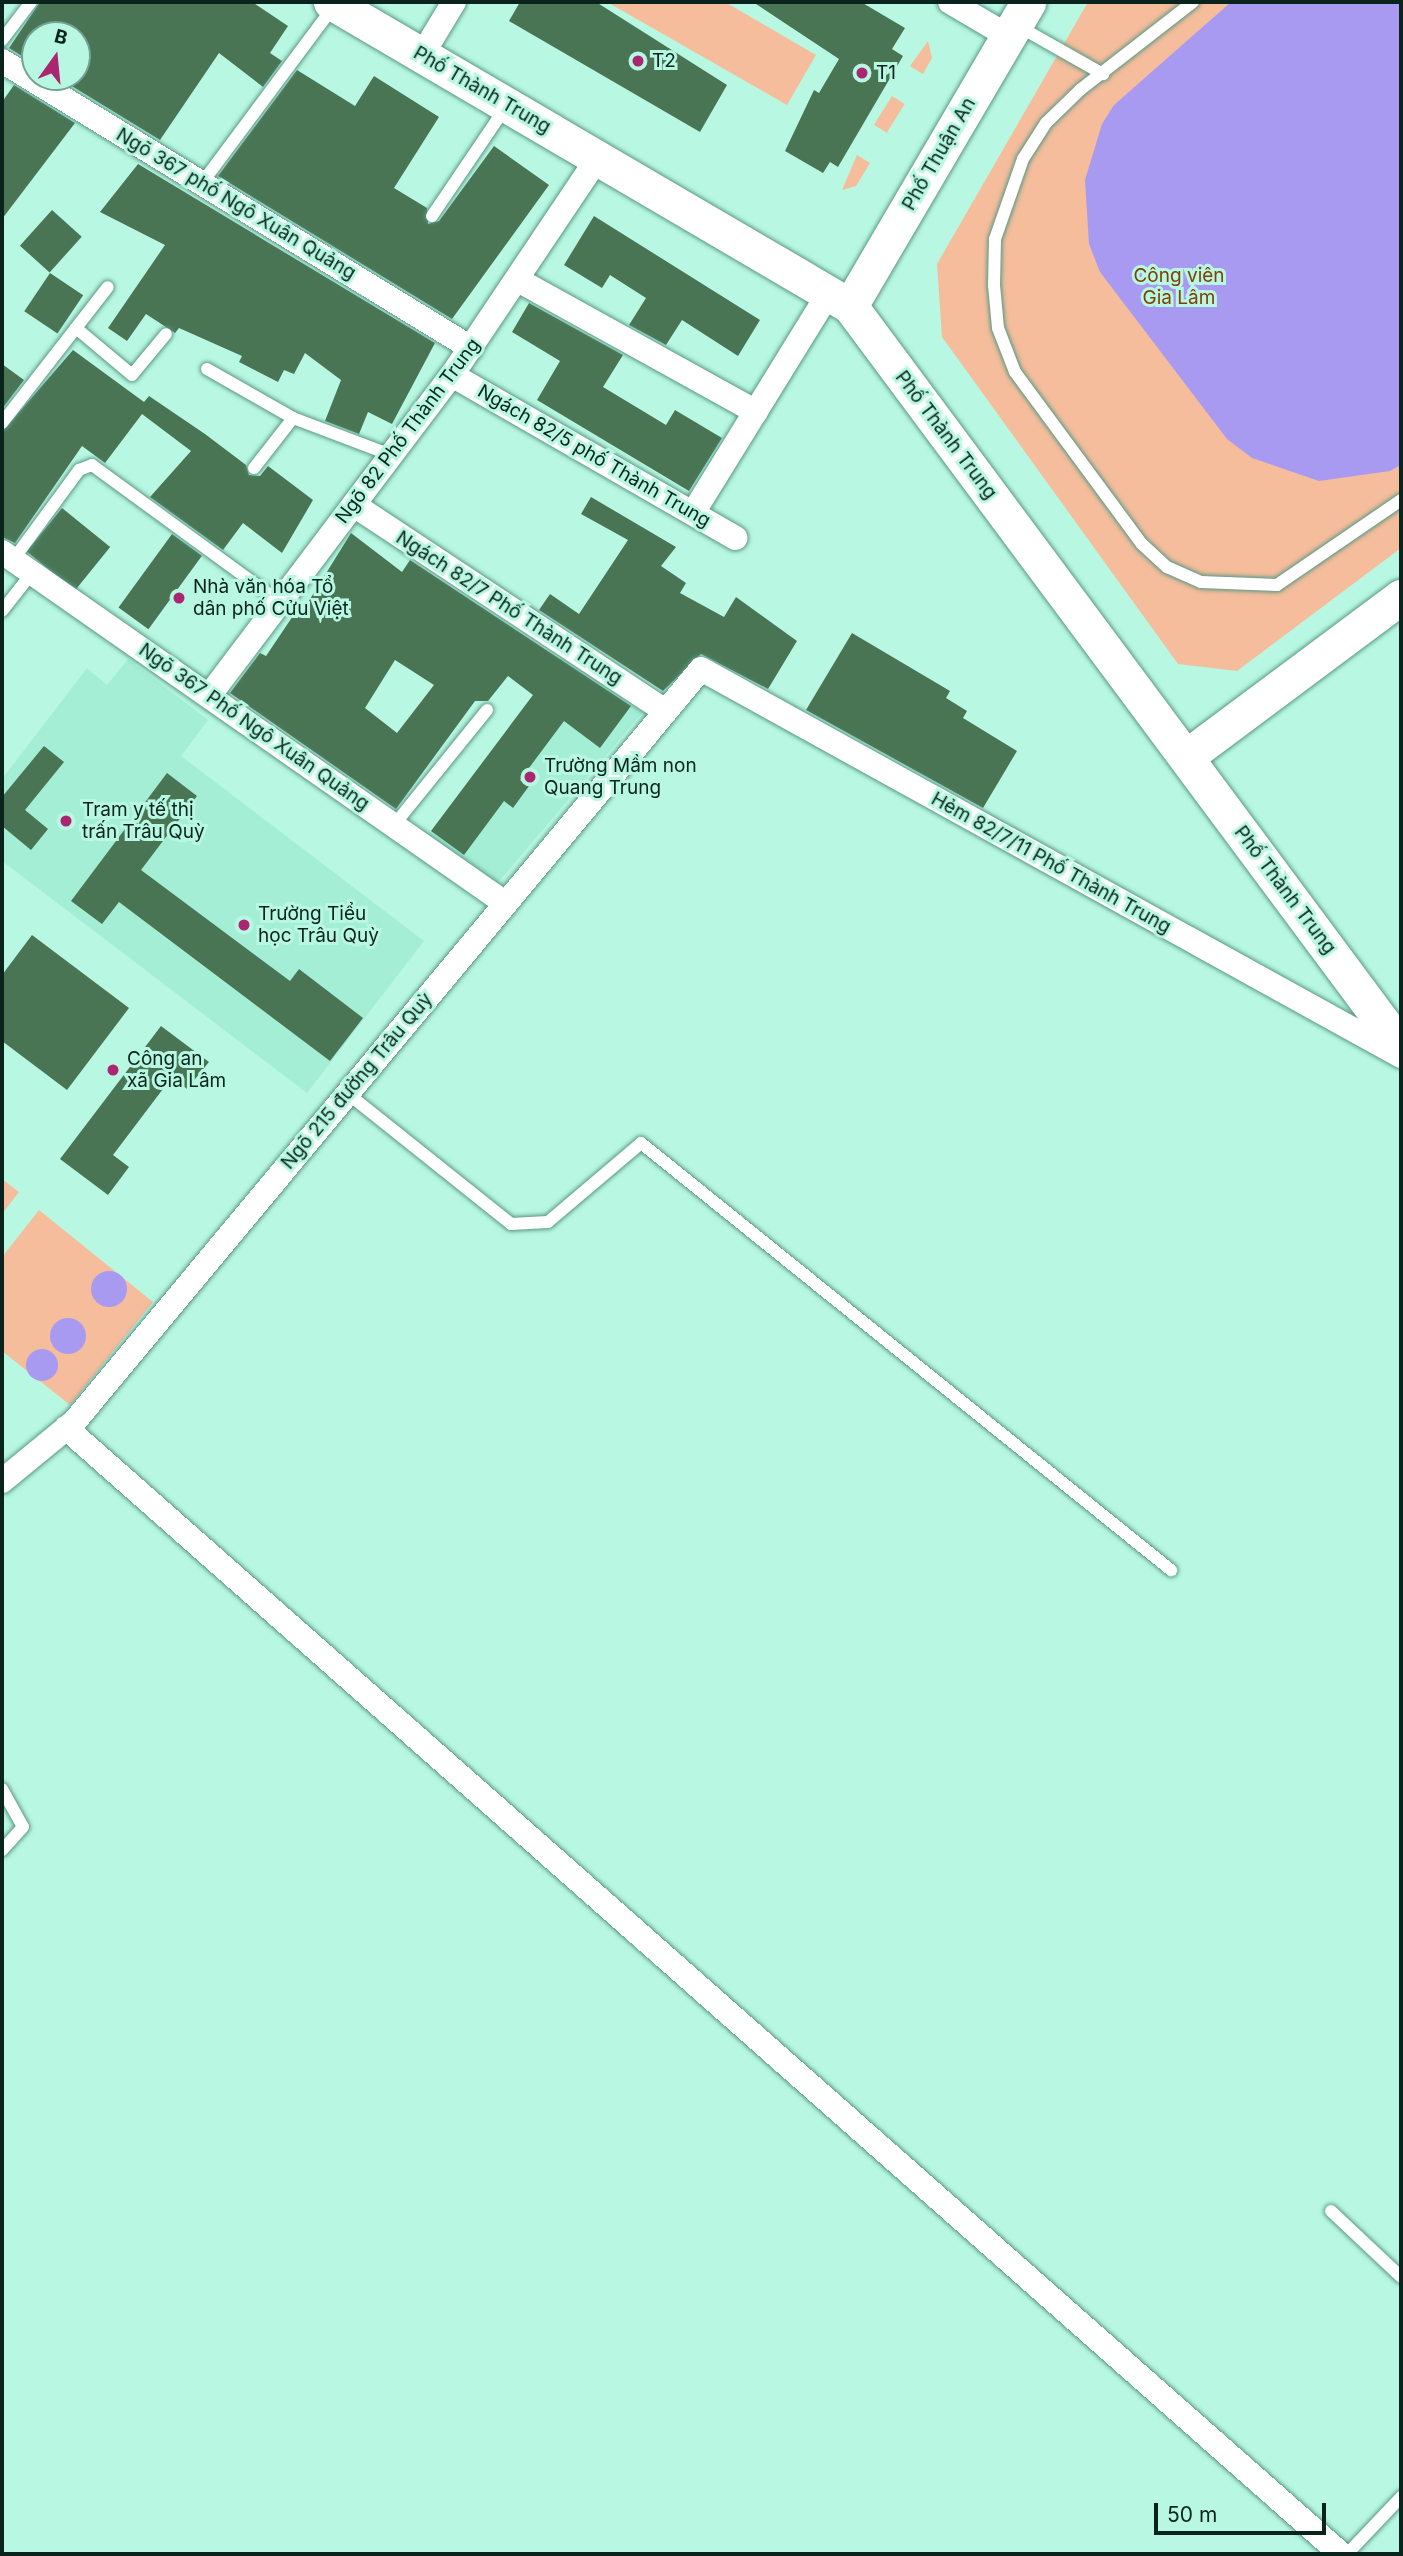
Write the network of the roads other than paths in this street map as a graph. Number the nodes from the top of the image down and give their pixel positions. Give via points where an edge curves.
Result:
1 (31, 2) edge
2 (454, 2) edge
3 (950, 2) edge
4 (1193, 2) edge
5 (333, 3) edge
6 (1017, 21) edge
7 (2, 40) edge
8 (422, 55) junction
9 (2, 61) edge
10 (1103, 74) junction
11 (507, 105) junction
12 (598, 158) junction
13 (202, 183) junction
14 (432, 216) dead end
15 (518, 280) junction
16 (108, 287) dead end
17 (840, 300) junction
18 (76, 328) junction
19 (166, 334) dead end
20 (471, 348) junction
21 (206, 369) dead end
22 (452, 375) junction
23 (755, 412) junction
24 (293, 418) junction
25 (2, 423) edge
26 (391, 455) junction
27 (254, 468) dead end
28 (1401, 500) edge
29 (354, 505) junction
30 (693, 513) junction
31 (736, 538) dead end
32 (16, 562) edge
33 (1401, 597) edge
34 (279, 603) junction
35 (2, 611) edge
36 (701, 670) joint
37 (209, 696) junction
38 (487, 710) dead end
39 (664, 710) junction
40 (1186, 757) junction
41 (394, 825) junction
42 (505, 903) junction
43 (1401, 1047) edge
44 (1401, 1056) edge
45 (347, 1093) junction
46 (66, 1428) junction
47 (2, 1481) edge
48 (1171, 1570) dead end
49 (2, 1789) edge
50 (2, 1850) edge
51 (1331, 2211) dead end
52 (1401, 2277) edge
53 (1401, 2497) edge
54 (1341, 2554) edge
55 (1347, 2554) edge

1 - 7 lane
2 - 8 street
3 - 6 street
4 - 10 lane
5 - 8 main road, Phố Thành Trung
5 - 13 lane
6 - 10 lane
6 - 17 main road, Phố Thuận An
8 - 11 main road, Phố Thành Trung
9 - 13 street, Ngõ 367 phố Ngô Xuân Quảng
10 - 28 lane via 1046,123 1006,197 994,285 998,328 1015,372 1142,544 1167,567 1201,582 1277,585
11 - 12 main road, Phố Thành Trung
11 - 14 lane
12 - 15 street, Ngõ 82 Phố Thành Trung
12 - 17 main road, Phố Thành Trung
13 - 20 street, Ngõ 367 phố Ngô Xuân Quảng
15 - 20 street, Ngõ 82 Phố Thành Trung
15 - 23 street
16 - 18 lane
17 - 23 street
17 - 40 main road, Phố Thành Trung
18 - 19 lane via 132,375
18 - 25 lane
20 - 22 street, Ngõ 82 Phố Thành Trung
21 - 24 lane
22 - 26 street, Ngõ 82 Phố Thành Trung
22 - 30 street, Ngách 82/5 phố Thành Trung
23 - 30 street
24 - 26 lane
24 - 27 lane
26 - 29 street, Ngõ 82 Phố Thành Trung
29 - 34 street, Ngõ 82 Phố Thành Trung
29 - 39 street, Ngách 82/7 Phố Thành Trung
30 - 31 street, Ngách 82/5 phố Thành Trung
32 - 34 lane via 86,467 109,473
32 - 35 lane
32 - 37 street, Ngõ 367 Phố Ngô Xuân Quảng
33 - 40 main road
34 - 37 street, Ngõ 82 Phố Thành Trung
36 - 39 street, Ngõ 215 đường Trâu Quỳ
36 - 44 street, Hẻm 82/7/11 Phố Thành Trung
37 - 41 street, Ngõ 367 Phố Ngô Xuân Quảng
38 - 41 lane
39 - 42 street, Ngõ 215 đường Trâu Quỳ
40 - 43 main road, Phố Thành Trung
41 - 42 street, Ngõ 367 Phố Ngô Xuân Quảng
42 - 45 street, Ngõ 215 đường Trâu Quỳ
45 - 46 street, Ngõ 215 đường Trâu Quỳ
45 - 48 lane via 511,1224 548,1222 641,1143
46 - 47 street, Ngõ 215 đường Trâu Quỳ
46 - 54 street
49 - 50 lane via 23,1827
51 - 52 lane
53 - 55 lane

